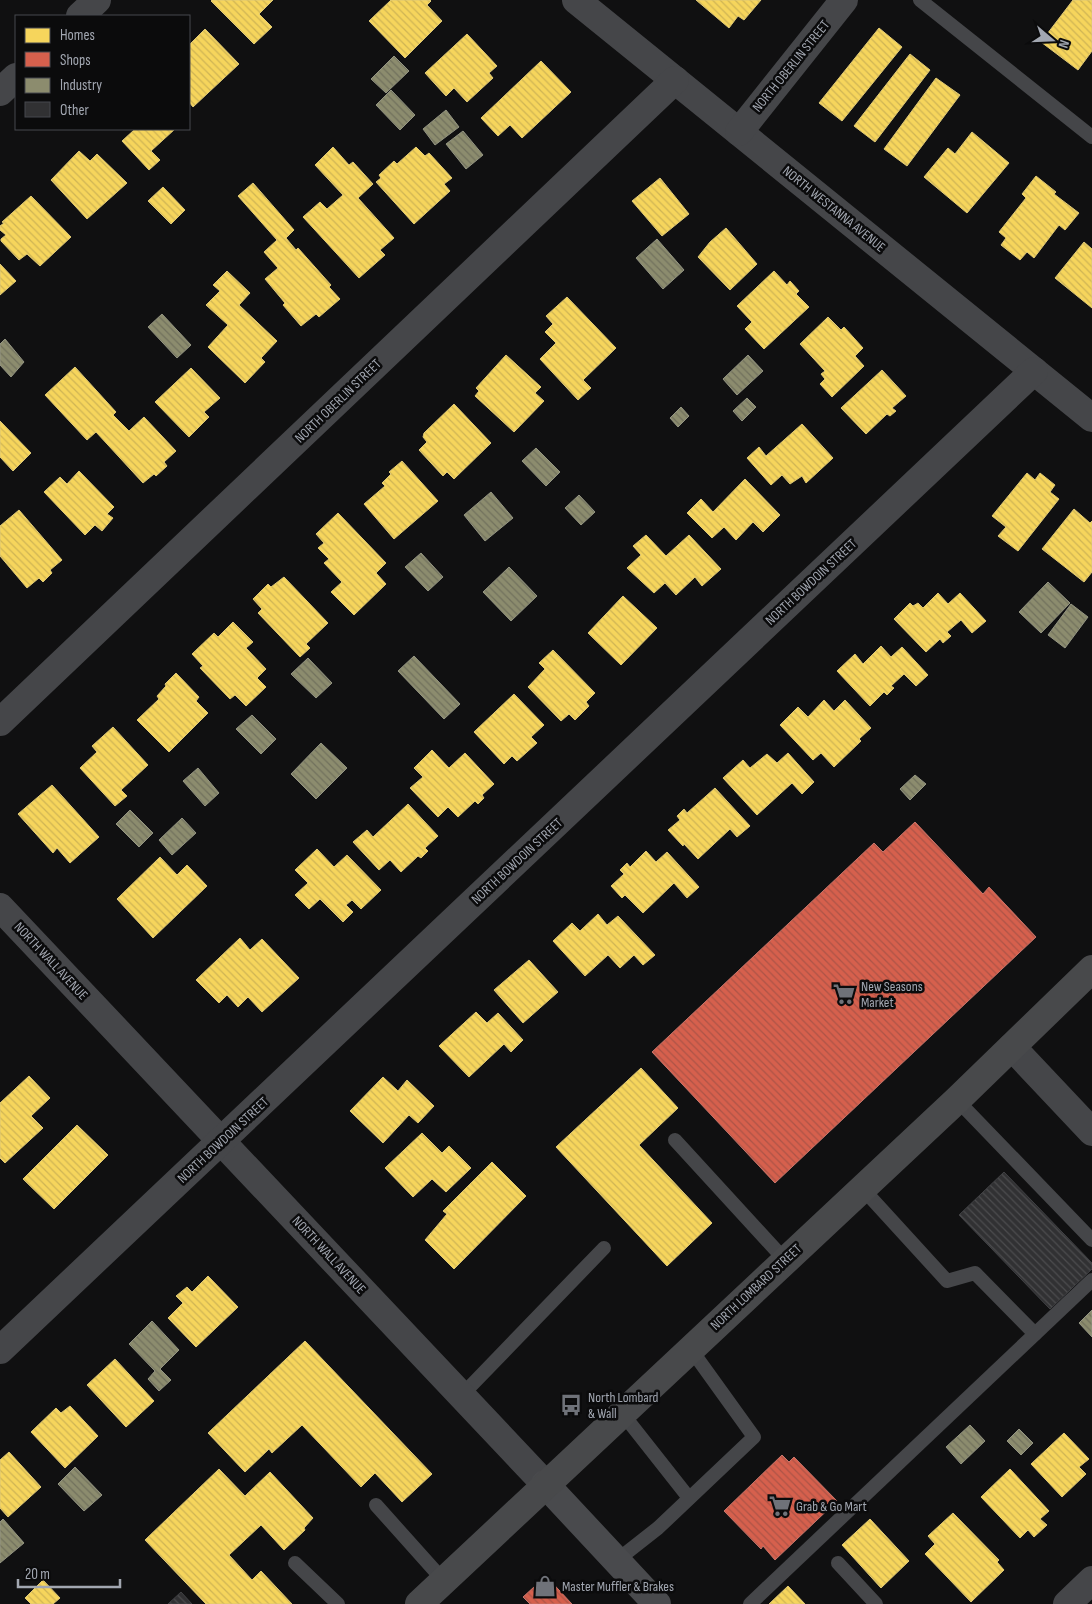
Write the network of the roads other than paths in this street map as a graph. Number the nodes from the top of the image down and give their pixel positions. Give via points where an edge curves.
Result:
1 (97, 0) edge
2 (576, 0) edge
3 (844, 0) edge
4 (920, 0) edge
5 (81, 15) edge
6 (15, 78) edge
7 (675, 80) junction
8 (0, 92) edge
9 (739, 132) junction
10 (1092, 138) edge
11 (1034, 371) junction
12 (1092, 418) edge
13 (0, 722) edge
14 (0, 907) edge
15 (1092, 969) edge
16 (1012, 1047) junction
17 (957, 1100) junction
18 (1089, 1124) edge
19 (675, 1140) dead end
20 (221, 1142) junction
21 (862, 1188) junction
22 (1092, 1240) edge
23 (604, 1248) dead end
24 (785, 1260) junction
25 (1092, 1280) edge
26 (1035, 1334) junction
27 (690, 1348) junction
28 (0, 1350) edge
29 (462, 1395) junction
30 (622, 1413) junction
31 (545, 1484) junction
32 (689, 1498) junction
33 (376, 1506) dead end
34 (616, 1561) junction
35 (295, 1563) dead end
36 (838, 1563) dead end
37 (1092, 1580) edge
38 (444, 1581) junction
39 (338, 1604) edge
40 (419, 1604) edge
41 (658, 1604) edge
42 (750, 1604) edge
43 (876, 1604) edge
44 (1067, 1604) edge

1 - 5 street
2 - 7 street, NORTH WESTANNA AVENUE
3 - 9 street, NORTH OBERLIN STREET
4 - 10 lane
6 - 8 street
7 - 9 street, NORTH WESTANNA AVENUE
7 - 13 street, NORTH OBERLIN STREET
9 - 11 street, NORTH WESTANNA AVENUE
11 - 12 street, NORTH WESTANNA AVENUE
11 - 20 street, NORTH BOWDOIN STREET
14 - 20 street, NORTH WALL AVENUE
15 - 16 main road, NORTH LOMBARD STREET
16 - 17 main road, NORTH LOMBARD STREET
16 - 18 street
17 - 21 main road, NORTH LOMBARD STREET
17 - 22 lane
19 - 24 lane
20 - 28 street, NORTH BOWDOIN STREET
20 - 29 street, NORTH WALL AVENUE
21 - 24 main road, NORTH LOMBARD STREET
21 - 26 lane via 947,1280 975,1273
23 - 29 lane
24 - 27 main road, NORTH LOMBARD STREET
25 - 26 lane
26 - 42 lane
27 - 30 main road, NORTH LOMBARD STREET
27 - 32 lane via 754,1437
29 - 31 street, NORTH WALL AVENUE
30 - 31 main road, NORTH LOMBARD STREET
30 - 32 lane
31 - 34 street, NORTH WALL AVENUE
31 - 38 main road, NORTH LOMBARD STREET
32 - 34 lane
33 - 38 lane
34 - 41 street, NORTH WALL AVENUE
35 - 39 lane
36 - 43 lane
37 - 44 street
38 - 40 main road, NORTH LOMBARD STREET

